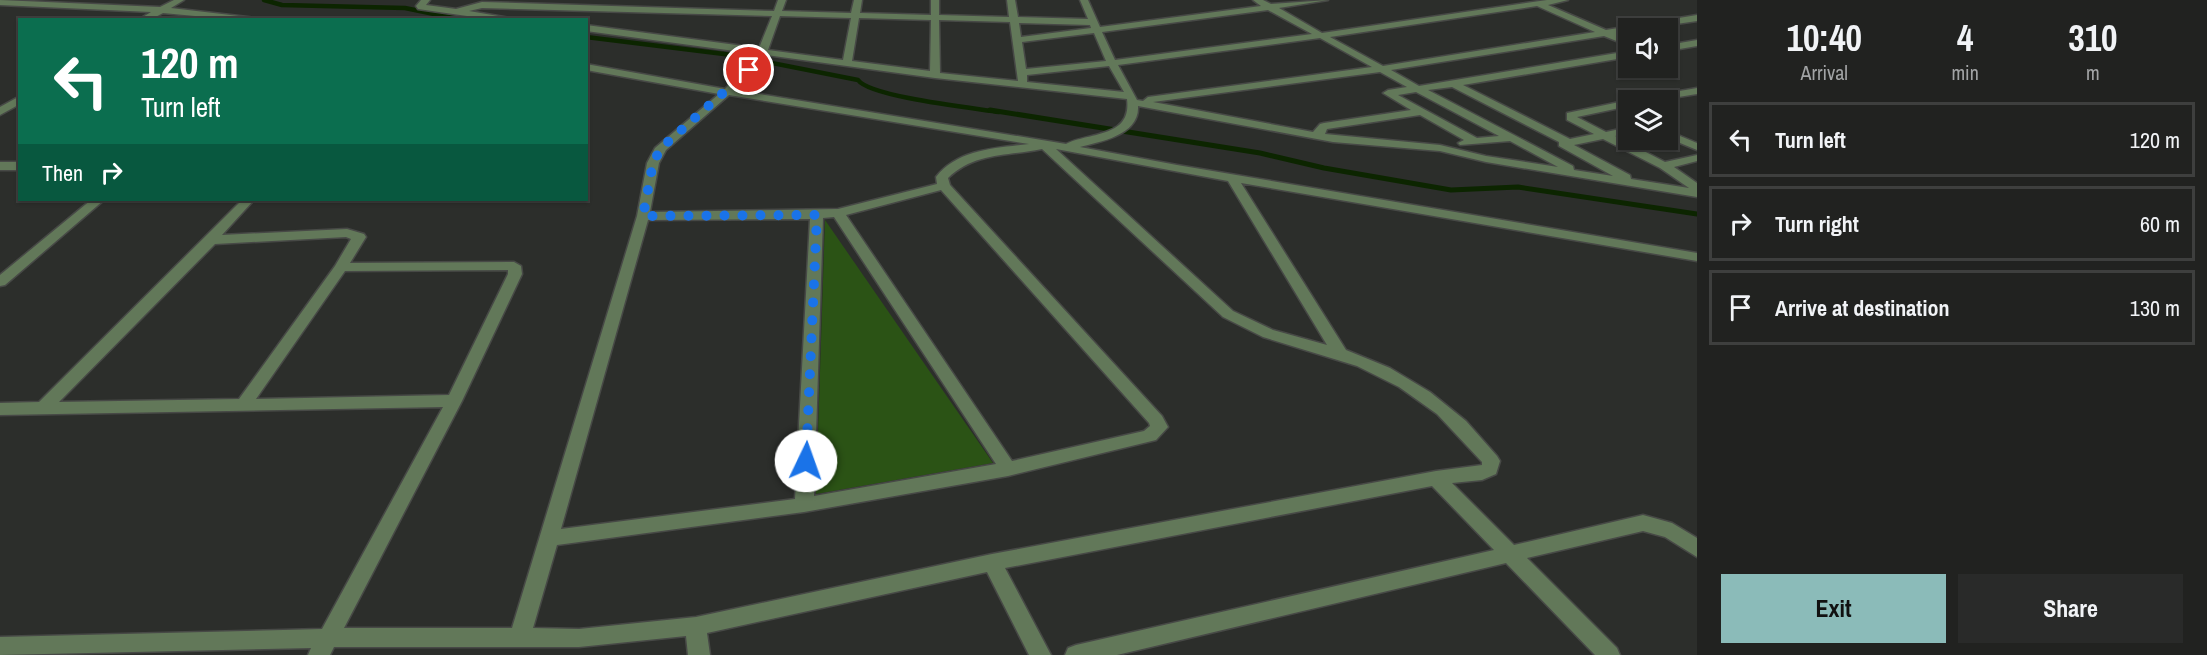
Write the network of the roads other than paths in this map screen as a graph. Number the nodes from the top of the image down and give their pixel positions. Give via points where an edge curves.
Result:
1 (180, 0) edge
2 (426, 0) edge
3 (645, 0) edge
4 (782, 0) edge
5 (858, 0) edge
6 (935, 0) edge
7 (1011, 0) edge
8 (1084, 0) edge
9 (1257, 0) edge
10 (1324, 0) edge
11 (1528, 0) edge
12 (1564, 0) edge
13 (0, 2) edge
14 (573, 4) edge
15 (1538, 4) junction
16 (1270, 7) junction
17 (640, 9) junction
18 (164, 10) junction
19 (454, 12) junction
20 (777, 14) junction
21 (856, 16) junction
22 (146, 18) edge
23 (159, 18) edge
24 (249, 18) edge
25 (502, 18) edge
26 (1697, 18) edge
27 (935, 19) junction
28 (1015, 21) junction
29 (658, 23) junction
30 (1096, 26) junction
31 (588, 27) edge
32 (1602, 32) junction
33 (1323, 36) junction
34 (1618, 39) edge
35 (1018, 40) junction
36 (1697, 43) edge
37 (1678, 46) edge
38 (762, 55) junction
39 (1618, 56) edge
40 (847, 63) junction
41 (1112, 64) junction
42 (588, 67) edge
43 (1382, 69) junction
44 (1021, 73) junction
45 (935, 75) junction
46 (1024, 84) junction
47 (1453, 84) junction
48 (1416, 88) junction
49 (1697, 91) edge
50 (727, 92) junction
51 (1678, 94) edge
52 (1132, 99) junction
53 (18, 100) edge
54 (1618, 105) edge
55 (1608, 107) junction
56 (0, 112) edge
57 (1421, 112) junction
58 (1618, 112) edge
59 (18, 113) edge
60 (0, 125) edge
61 (1618, 132) edge
62 (1605, 135) junction
63 (1319, 136) junction
64 (1511, 138) junction
65 (1678, 138) edge
66 (1474, 141) junction
67 (1566, 143) junction
68 (1049, 145) junction
69 (1697, 147) edge
70 (1440, 148) junction
71 (1530, 148) junction
72 (1697, 158) edge
73 (0, 166) edge
74 (18, 166) edge
75 (1664, 166) junction
76 (1581, 175) junction
77 (1231, 177) junction
78 (1636, 183) junction
79 (944, 186) junction
80 (1697, 188) edge
81 (1697, 193) edge
82 (97, 201) edge
83 (247, 201) edge
84 (838, 213) junction
85 (817, 215) junction
86 (643, 216) junction
87 (211, 240) junction
88 (1697, 257) edge
89 (341, 267) junction
90 (0, 282) edge
91 (1340, 354) junction
92 (454, 400) junction
93 (244, 404) junction
94 (43, 408) junction
95 (0, 409) edge
96 (1008, 469) junction
97 (1436, 478) junction
98 (804, 505) junction
99 (549, 538) junction
100 (1697, 549) edge
101 (1508, 552) junction
102 (992, 562) junction
103 (696, 626) junction
104 (520, 637) junction
105 (323, 646) edge
106 (0, 647) edge
107 (699, 655) edge
108 (1040, 655) edge
109 (1076, 655) edge
110 (1609, 655) edge

1 - 18 street
2 - 19 street via 421,7
3 - 17 street
4 - 20 street
5 - 21 street
6 - 27 street
7 - 28 street
8 - 30 street
9 - 16 street
10 - 16 street
11 - 15 street
12 - 15 street
13 - 18 street
14 - 17 street
14 - 19 street via 476,5
15 - 32 street
15 - 33 street
16 - 30 street
16 - 33 street
17 - 29 street
18 - 22 street
18 - 23 street
18 - 24 street
19 - 25 street
20 - 21 street
20 - 29 street
20 - 38 street
21 - 27 street
21 - 40 street
26 - 32 street
27 - 28 street
27 - 45 street
28 - 30 street
28 - 35 street
29 - 31 street
29 - 38 street
30 - 35 street
30 - 41 street
32 - 34 street
32 - 43 street
33 - 41 street
33 - 43 street
35 - 44 street
36 - 37 street
38 - 40 street
38 - 50 street
39 - 47 street
40 - 45 street
41 - 44 street
41 - 52 street
42 - 50 street
43 - 48 street
43 - 52 street
44 - 46 street
45 - 46 street
46 - 52 street
47 - 48 street
47 - 67 street
48 - 57 street via 1389,93
48 - 64 street
49 - 51 street
50 - 68 street
50 - 86 street via 661,148 653,163
52 - 63 street
52 - 68 street via 1134,114 1130,122 1102,139
53 - 56 street
54 - 55 street
55 - 58 street
55 - 62 street via 1571,115
57 - 63 street via 1324,126 1318,130
57 - 66 street
59 - 60 street
61 - 62 street
62 - 67 street
62 - 75 street
63 - 70 street
64 - 66 street
64 - 71 street
65 - 69 street
66 - 70 street
67 - 71 street
67 - 78 street
68 - 77 street
68 - 79 street via 965,159 942,177
68 - 91 street via 1228,314 1261,332
70 - 76 street
71 - 76 street
72 - 75 street
73 - 74 street
75 - 80 street
76 - 78 street
77 - 88 street
77 - 91 street
78 - 81 street
79 - 84 street
79 - 96 street via 1156,420 1158,427 1149,436
82 - 90 street
83 - 87 street
84 - 85 street
84 - 96 street
85 - 86 street
85 - 98 street
86 - 99 street
87 - 89 street via 354,234 358,241
87 - 94 street
89 - 92 street via 514,266 515,274
89 - 93 street
91 - 97 street via 1370,364 1433,400 1491,461 1490,469 1482,473
92 - 93 street
92 - 105 street
93 - 94 street
94 - 95 street
96 - 98 street
97 - 101 street
97 - 102 street
98 - 99 street
99 - 104 street
100 - 101 street via 1672,530 1643,523
101 - 109 street
101 - 110 street
102 - 103 street
102 - 108 street
103 - 104 street via 579,638
103 - 107 street
104 - 105 street
105 - 106 street

